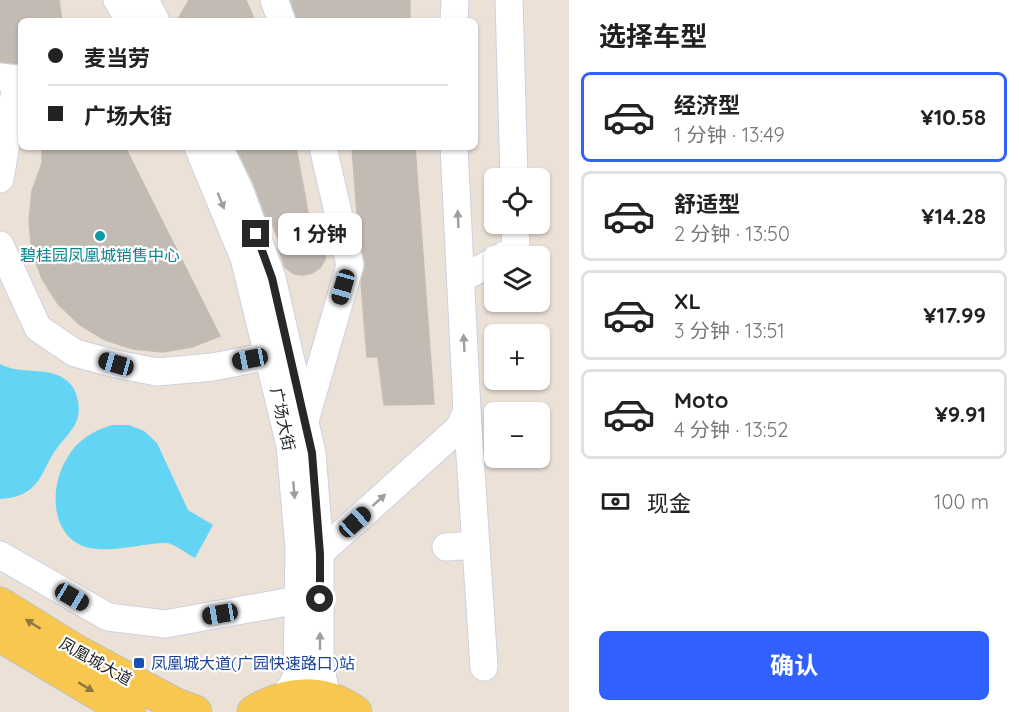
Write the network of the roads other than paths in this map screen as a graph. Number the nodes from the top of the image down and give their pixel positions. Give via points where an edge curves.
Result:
1 (117, 0) edge
2 (145, 0) edge
3 (274, 0) edge
4 (454, 0) edge
5 (509, 0) edge
6 (128, 18) edge
7 (154, 18) edge
8 (281, 18) edge
9 (454, 18) edge
10 (0, 77) edge
11 (199, 150) edge
12 (220, 150) edge
13 (324, 150) edge
14 (454, 150) edge
15 (514, 168) edge
16 (0, 180) edge
17 (0, 245) edge
18 (484, 267) edge
19 (462, 278) junction
20 (268, 356) junction
21 (467, 411) junction
22 (305, 421) junction
23 (476, 545) junction
24 (446, 547) dead end
25 (320, 554) junction
26 (0, 555) edge
27 (309, 600) junction
28 (0, 604) edge
29 (0, 635) edge
30 (484, 667) dead end
31 (341, 705) edge
32 (267, 706) edge
33 (129, 712) edge
34 (195, 712) edge

1 - 6 street
2 - 7 street
3 - 8 street
4 - 9 street
5 - 15 street
10 - 16 street via 17,80
11 -> 20 street, 广场大街 via 244,258
12 - 22 street, 广场大街 via 272,278
13 - 22 street via 350,265
19 -> 14 street
17 - 20 street via 38,328 75,352 157,372 213,367
18 - 19 street
21 -> 19 street
20 -> 27 street, 广场大街 via 290,445 299,548
21 - 23 street
25 -> 21 street via 459,428
22 - 25 street, 广场大街 via 312,453
23 - 24 street
23 - 30 street
25 - 27 street, 广场大街
26 - 27 street via 108,617 165,624
31 -> 27 street via 320,664
27 - 32 street, 广场大街 via 297,675 292,686
34 -> 28 main road, 凤凰城大道 via 79,653
29 -> 33 main road, 凤凰城大道
31 - 32 main road via 299,695

